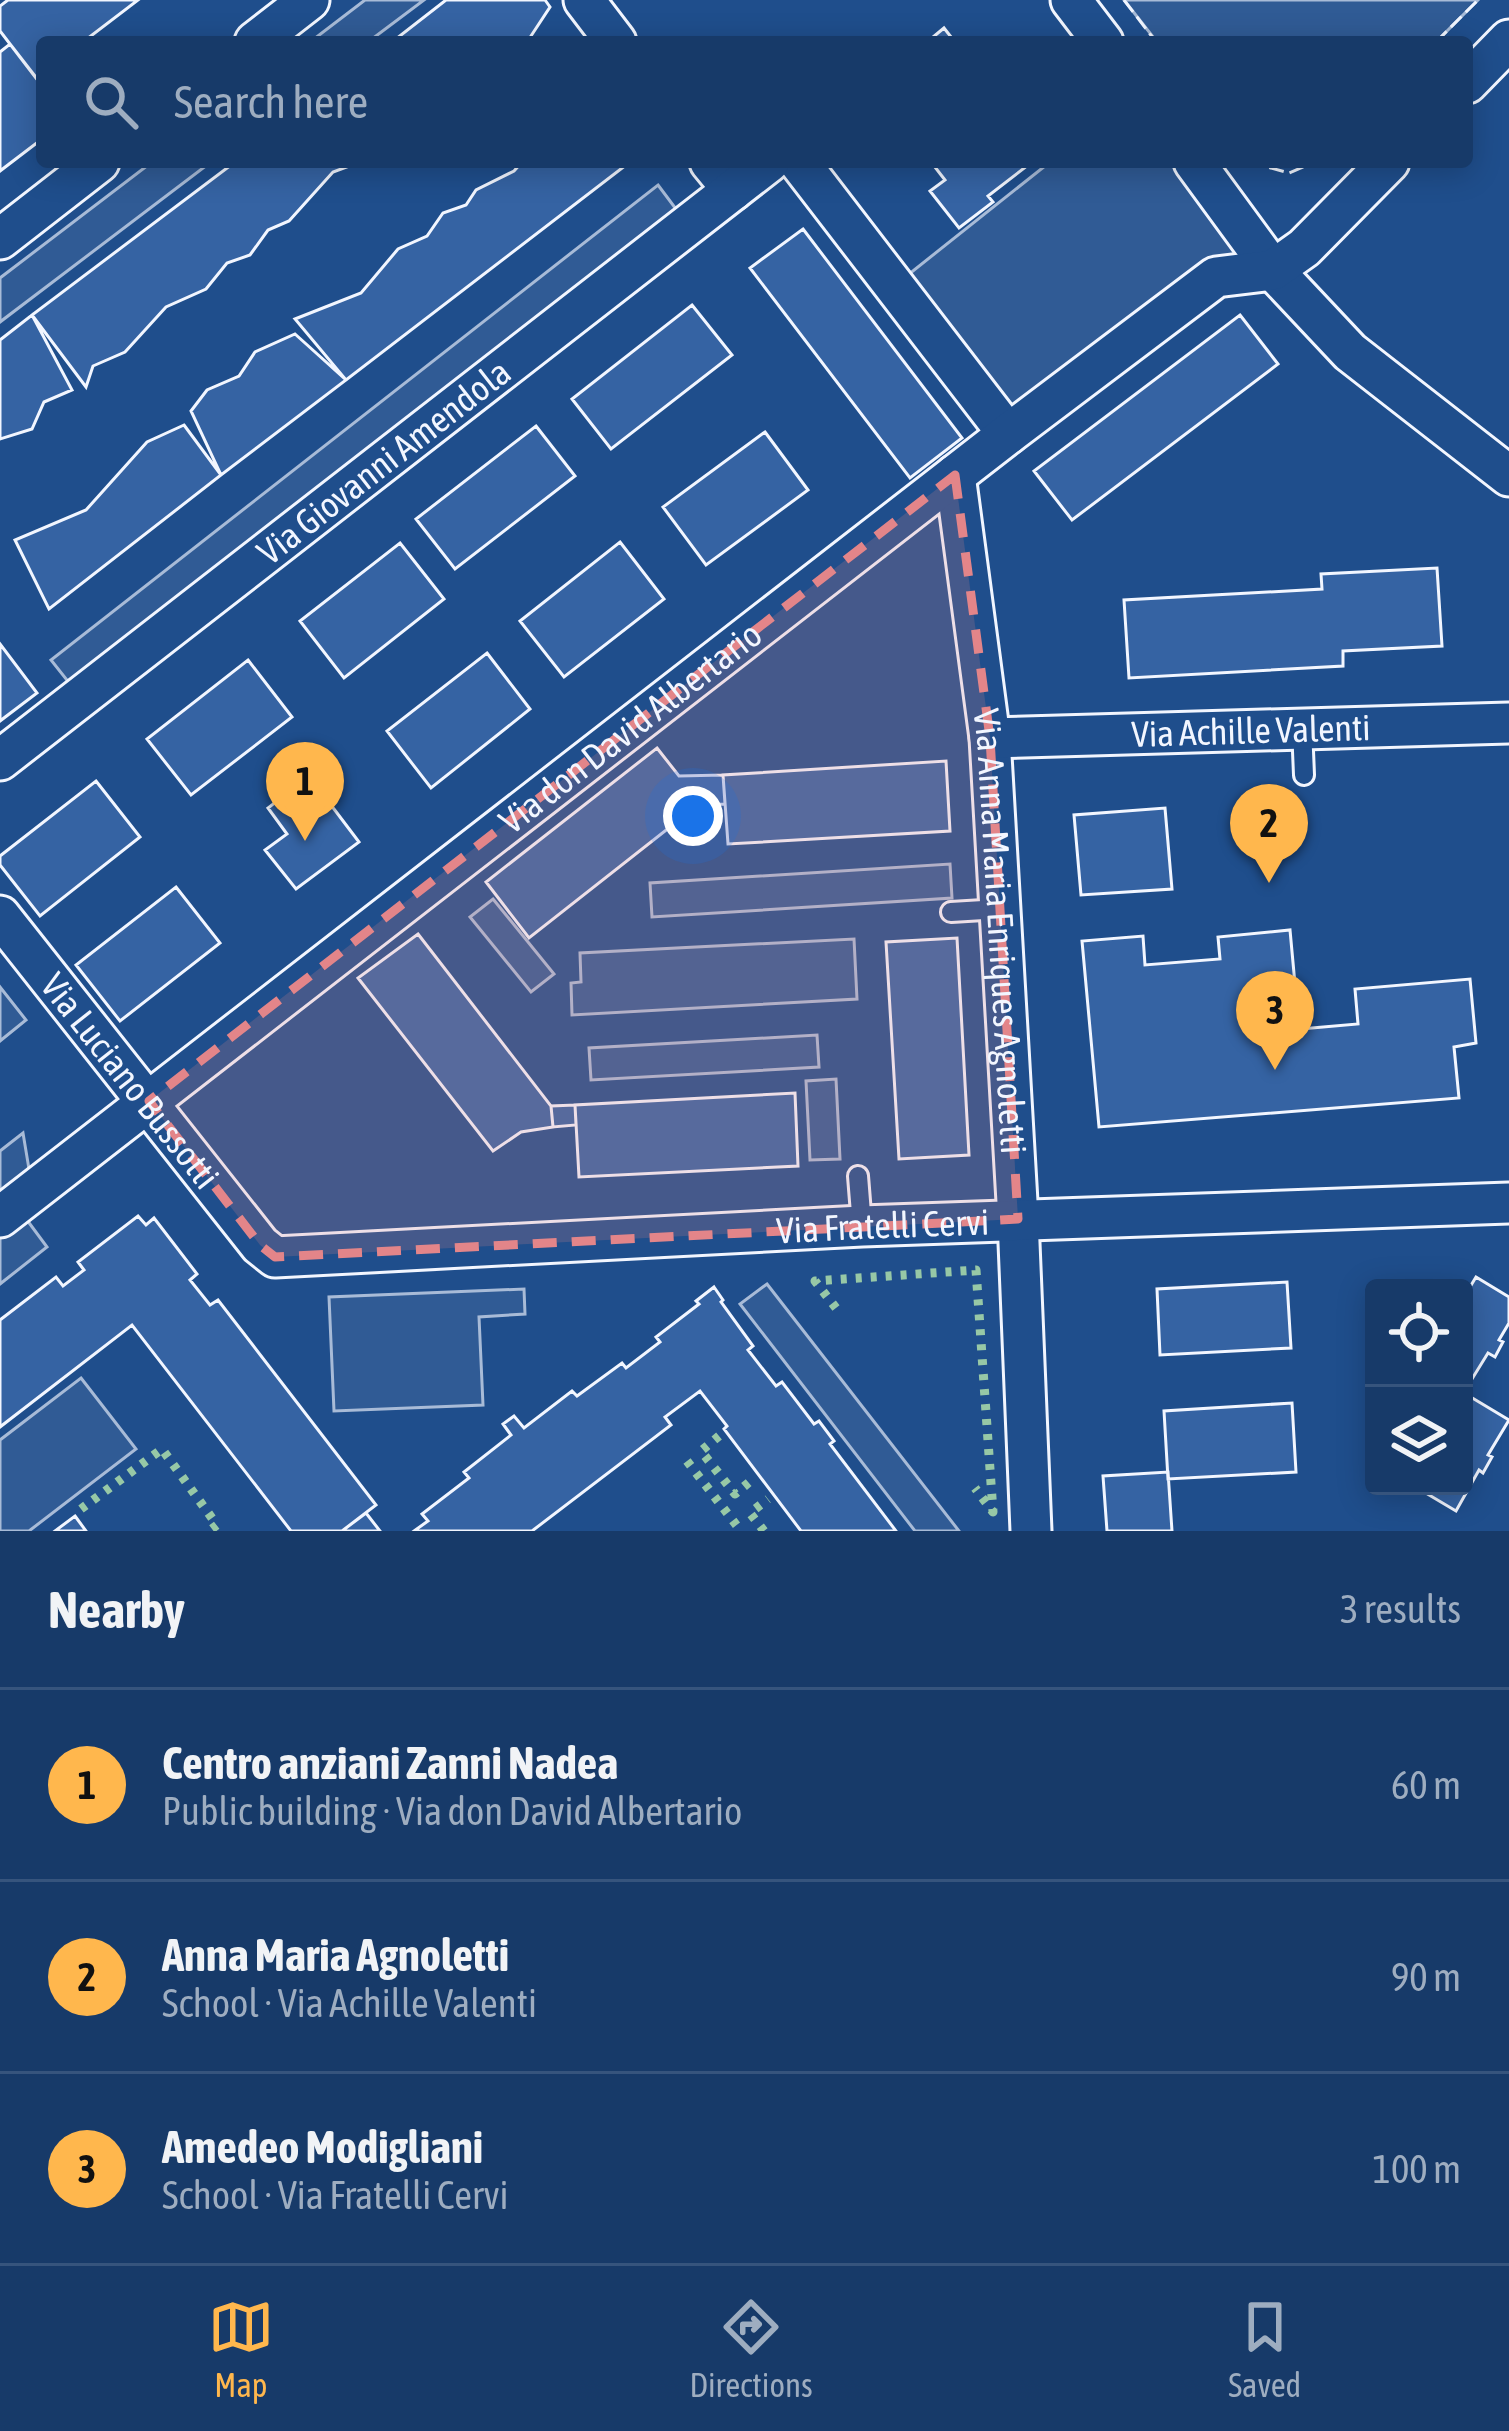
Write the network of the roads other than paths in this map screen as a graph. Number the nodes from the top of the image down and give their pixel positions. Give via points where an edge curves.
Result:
1 (309, 0) edge
2 (584, 0) edge
3 (1071, 0) edge
4 (262, 36) edge
5 (611, 36) edge
6 (1098, 36) edge
7 (1509, 40) edge
8 (1473, 76) edge
9 (91, 168) edge
10 (804, 168) edge
11 (1198, 168) edge
12 (1383, 168) edge
13 (722, 176) edge
14 (0, 239) edge
15 (1274, 271) junction
16 (1008, 434) junction
17 (956, 475) junction
18 (1509, 476) edge
19 (1509, 723) edge
20 (1302, 727) junction
21 (990, 737) junction
22 (0, 760) edge
23 (1304, 775) dead end
24 (1000, 909) junction
25 (951, 912) dead end
26 (0, 916) edge
27 (148, 1101) junction
28 (858, 1176) dead end
29 (1509, 1203) edge
30 (0, 1217) edge
31 (1018, 1219) junction
32 (862, 1226) junction
33 (260, 1245) joint
34 (1031, 1531) edge

1 - 4 street
2 - 5 street
3 - 6 street
7 - 8 street
9 - 14 street
10 - 16 street
11 - 15 street
12 - 15 street
13 - 22 street, Via Giovanni Amendola
15 - 16 street, Via don David Albertario via 1216,277
15 - 18 street via 1350,352
16 - 17 street, Via don David Albertario
17 - 21 street, Via Anna Maria Enriques Agnoletti
17 - 27 street, Via don David Albertario
19 - 20 street, Via Achille Valenti
20 - 21 street, Via Achille Valenti
20 - 23 lane
21 - 24 street, Via Anna Maria Enriques Agnoletti
24 - 25 lane
24 - 31 street, Via Anna Maria Enriques Agnoletti via 1013,995
26 - 27 street, Via Luciano Bussotti
27 - 30 street, Via don David Albertario
27 - 33 street, Via Luciano Bussotti
28 - 32 lane
29 - 31 street, Via Fratelli Cervi
31 - 32 street, Via Fratelli Cervi
31 - 34 street, Via Anna Maria Enriques Agnoletti
32 - 33 street, Via Fratelli Cervi via 275,1258

